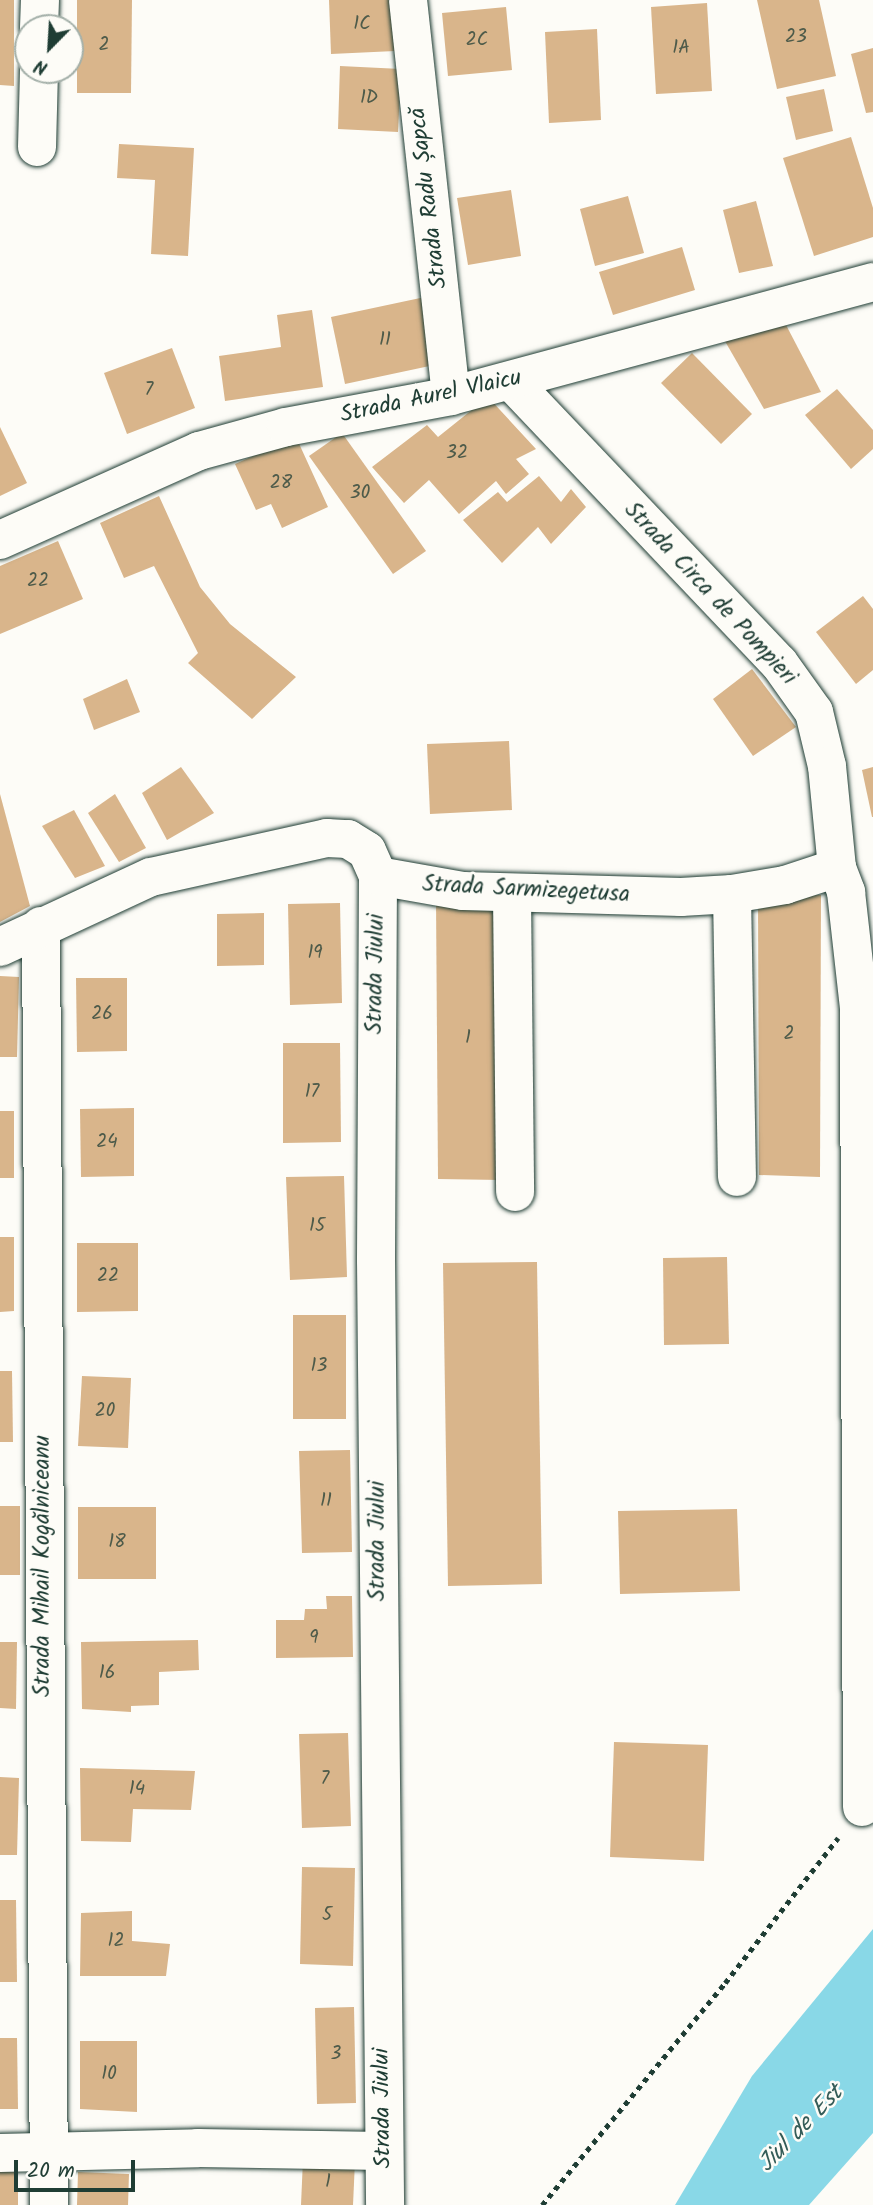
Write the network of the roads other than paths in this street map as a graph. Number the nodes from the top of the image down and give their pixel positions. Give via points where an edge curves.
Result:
1 (408, 0) edge
2 (39, 84) edge
3 (37, 147) dead end
4 (873, 282) edge
5 (511, 381) junction
6 (451, 397) junction
7 (0, 540) edge
8 (837, 868) junction
9 (378, 876) junction
10 (873, 877) edge
11 (512, 894) junction
12 (732, 894) junction
13 (41, 926) junction
14 (0, 947) edge
15 (737, 1177) dead end
16 (515, 1192) dead end
17 (862, 1807) road end
18 (383, 2151) junction
19 (48, 2152) junction
20 (0, 2153) edge
21 (48, 2205) edge
22 (385, 2205) edge

1 - 6 street, Strada Radu Șapcă
2 - 3 street
4 - 5 street, Strada Aurel Vlaicu
5 - 6 street, Strada Aurel Vlaicu
5 - 8 street, Strada Circa de Pompieri via 779,663 814,712 827,766
6 - 7 street, Strada Aurel Vlaicu via 286,427 200,452
8 - 10 street
8 - 12 street, Strada Sarmizegetusa via 785,885
8 - 17 street, Strada Circa de Pompieri via 846,892 859,1007
9 - 11 street, Strada Sarmizegetusa via 437,888
9 - 13 street via 367,851 348,839 327,838 150,877
9 - 18 street, Strada Jiului via 375,1038
11 - 12 street, Strada Sarmizegetusa
11 - 16 street
12 - 15 street
13 - 14 street
13 - 19 street, Strada Mihail Kogălniceanu
18 - 19 street via 198,2148
18 - 22 street, Strada Jiului
19 - 20 street
19 - 21 street, Strada Mihail Kogălniceanu

